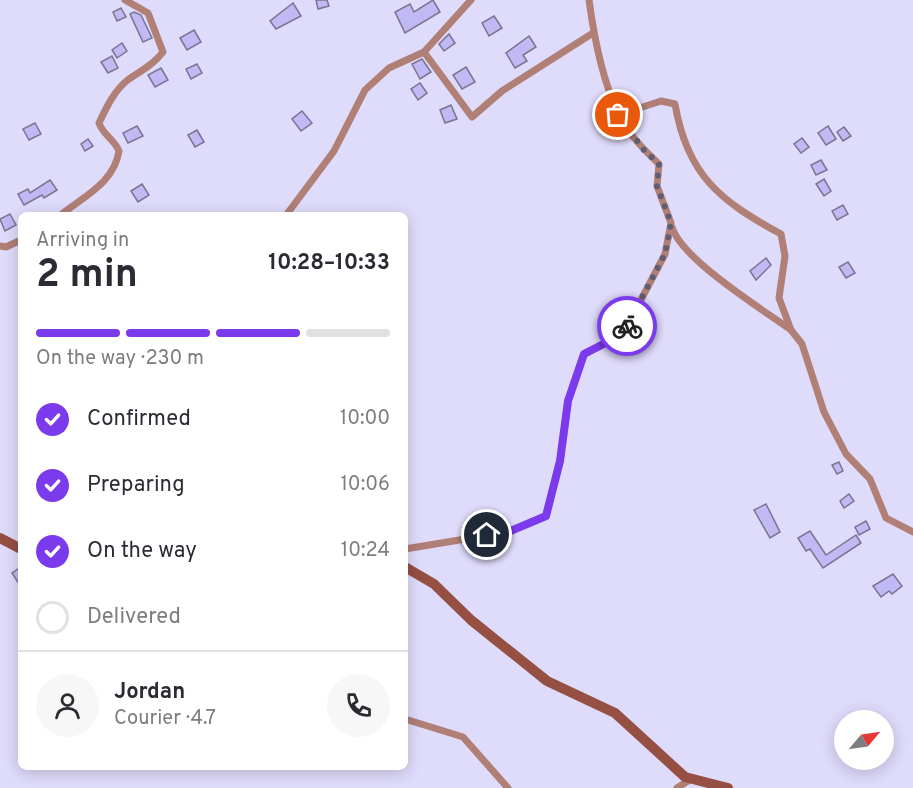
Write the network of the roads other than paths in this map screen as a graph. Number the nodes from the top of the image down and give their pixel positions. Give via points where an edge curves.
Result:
1 (125, 0) edge
2 (471, 0) edge
3 (589, 0) edge
4 (593, 33) junction
5 (424, 52) junction
6 (618, 115) junction
7 (64, 212) edge
8 (288, 212) edge
9 (671, 223) junction
10 (18, 241) edge
11 (0, 246) edge
12 (791, 330) junction
13 (913, 532) edge
14 (0, 538) edge
15 (18, 547) edge
16 (408, 549) edge
17 (408, 569) edge
18 (408, 720) edge
19 (691, 779) junction
20 (508, 788) edge
21 (677, 788) edge
22 (728, 788) edge

1 - 7 street via 148,13 163,52 129,80 99,123 119,151 111,173 96,190 82,196
2 - 5 street
3 - 4 street
4 - 5 street via 502,91 472,117
4 - 6 street
5 - 8 street via 388,68 366,90 334,151
6 - 9 street via 659,164 657,186
6 - 12 street via 661,101 675,105 680,135 699,173 747,216 781,234 784,256 779,298
9 - 12 street via 674,235 699,262
9 - 16 street via 665,254 623,334 584,354 568,401 560,461 546,516 508,532
10 - 11 street
12 - 13 street via 802,344 825,412 846,454 870,479 886,518
14 - 15 street
17 - 19 street via 434,584 471,620 547,681 615,713
18 - 20 street via 463,737
19 - 21 street
19 - 22 street

